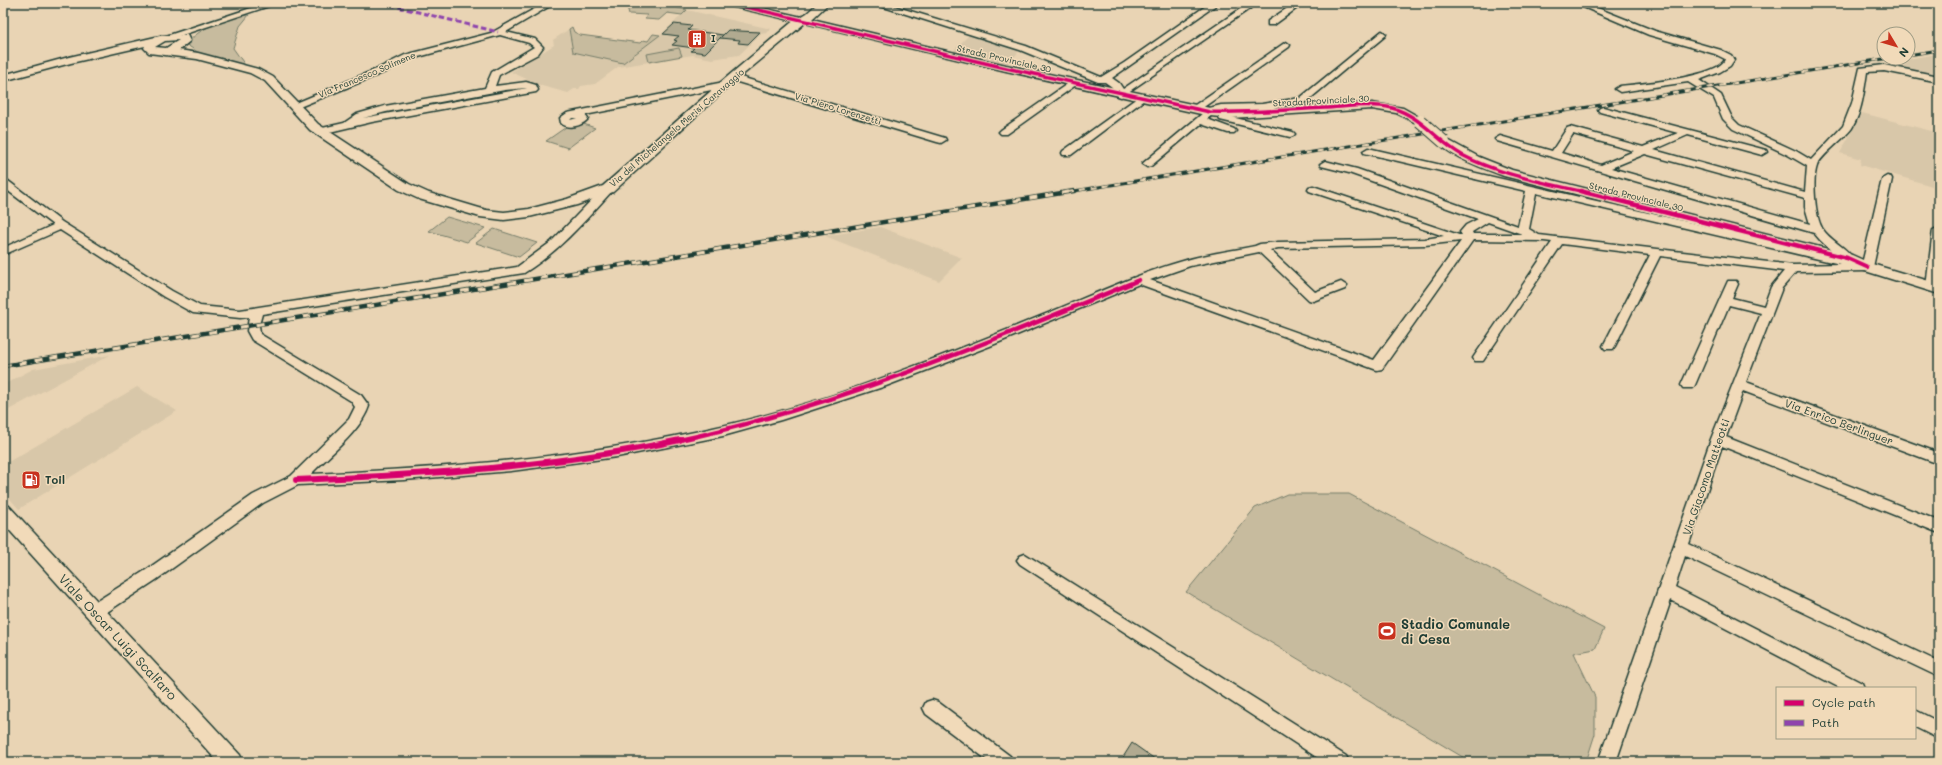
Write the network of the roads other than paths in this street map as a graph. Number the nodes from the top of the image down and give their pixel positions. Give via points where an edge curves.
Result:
1 (274, 3) edge
2 (551, 3) edge
3 (729, 3) edge
4 (774, 3) edge
5 (876, 3) edge
6 (1254, 3) edge
7 (1300, 3) edge
8 (1578, 3) edge
9 (1211, 4) edge
10 (822, 6) edge
11 (763, 11) junction
12 (802, 20) junction
13 (1271, 23) dead end
14 (204, 27) junction
15 (838, 28) junction
16 (498, 32) junction
17 (1382, 34) dead end
18 (163, 38) junction
19 (184, 43) junction
20 (1286, 45) dead end
21 (157, 51) junction
22 (198, 56) junction
23 (70, 60) junction
24 (3, 78) edge
25 (1106, 78) junction
26 (1689, 79) junction
27 (1939, 79) edge
28 (729, 82) junction
29 (1072, 83) junction
30 (490, 87) junction
31 (1620, 89) dead end
32 (1121, 94) junction
33 (1141, 98) junction
34 (294, 106) junction
35 (1603, 110) dead end
36 (577, 114) dead end
37 (1206, 114) junction
38 (348, 124) junction
39 (321, 131) junction
40 (1232, 131) dead end
41 (1004, 132) dead end
42 (1688, 132) junction
43 (1290, 134) dead end
44 (1500, 139) dead end
45 (942, 140) dead end
46 (1768, 142) junction
47 (1644, 150) junction
48 (1368, 151) dead end
49 (1067, 153) dead end
50 (1555, 155) junction
51 (1147, 164) dead end
52 (1325, 164) dead end
53 (1812, 165) junction
54 (1602, 168) junction
55 (1887, 179) dead end
56 (3, 182) edge
57 (608, 189) junction
58 (1313, 189) dead end
59 (1532, 189) junction
60 (1809, 196) junction
61 (1488, 218) junction
62 (61, 226) junction
63 (1522, 230) junction
64 (1817, 230) junction
65 (1939, 230) edge
66 (1465, 238) junction
67 (1544, 238) junction
68 (1559, 240) junction
69 (1260, 247) junction
70 (3, 252) edge
71 (1656, 253) junction
72 (1847, 258) junction
73 (1867, 267) junction
74 (1792, 269) junction
75 (1139, 280) junction
76 (1732, 284) dead end
77 (1341, 286) dead end
78 (1935, 288) edge
79 (1725, 300) junction
80 (1768, 311) junction
81 (256, 313) junction
82 (1609, 346) dead end
83 (1479, 358) dead end
84 (1688, 385) dead end
85 (1740, 385) junction
86 (1718, 440) junction
87 (1939, 459) edge
88 (296, 480) junction
89 (3, 511) edge
90 (1939, 527) edge
91 (1681, 547) junction
92 (1025, 560) dead end
93 (1666, 590) junction
94 (95, 611) junction
95 (1939, 670) edge
96 (1854, 687) edge
97 (932, 708) dead end
98 (1916, 719) edge
99 (1939, 731) edge
100 (232, 762) edge
101 (1004, 762) edge
102 (1340, 762) edge
103 (1607, 762) edge

1 - 14 street
2 - 16 street, Via Francesco Solimene
3 - 11 street
4 - 11 street
5 - 25 street via 1023,48 1100,80
6 - 32 street
7 - 13 street
8 - 26 street via 1652,33 1718,52 1730,60 1723,67
9 - 25 street
10 - 12 street, Via del Michelangelo Merisi Caravaggio
10 - 15 street via 820,16
11 - 12 street
12 - 15 street, Strada Provinciale 30
12 - 28 street, Via del Michelangelo Merisi Caravaggio
14 - 18 street
14 - 19 street
15 - 29 street, Strada Provinciale 30
16 - 30 street via 532,41 539,47 535,52 495,74
16 - 34 street, Via Francesco Solimene via 408,57
17 - 37 street via 1303,100 1276,105 1220,108
18 - 19 street via 179,36 185,39
18 - 21 street via 149,48
18 - 23 street
19 - 21 street
19 - 22 street, Via del Michelangelo Merisi Caravaggio via 188,51
20 - 37 street
21 - 22 street, Via del Michelangelo Merisi Caravaggio
21 - 23 street
22 - 34 street, Via del Michelangelo Merisi Caravaggio via 254,71 269,79
23 - 24 street
25 - 32 street via 1116,85
26 - 31 street
26 - 46 street via 1718,97 1731,123
27 - 53 street via 1884,68 1862,70 1858,100 1844,132
28 - 36 street
28 - 45 street, Via Piero Lorenzetti
28 - 57 street, Via del Michelangelo Merisi Caravaggio
29 - 32 street, Strada Provinciale 30
29 - 41 street
30 - 38 street via 385,109 360,116
30 - 38 street via 526,85 533,87 533,90
32 - 33 street, Strada Provinciale 30
33 - 37 street, Strada Provinciale 30
33 - 49 street
34 - 39 street, Via del Michelangelo Merisi Caravaggio
35 - 42 street
37 - 40 street
37 - 43 street
37 - 51 street
37 - 72 street, Strada Provinciale 30, bridge via 1372,106 1399,110 1420,121 1461,154 1508,173
38 - 39 street
39 - 57 street, Via del Michelangelo Merisi Caravaggio via 383,168 404,187 424,196 485,214 529,214
42 - 46 street via 1759,156
42 - 47 street
44 - 50 street
46 - 53 street
47 - 50 street via 1570,130
47 - 54 street
47 - 60 street
48 - 59 street
50 - 54 street
52 - 61 street via 1353,171
53 - 60 street
54 - 64 street
55 - 73 street
56 - 62 street
57 - 81 street via 533,263 520,270
58 - 66 street
59 - 63 street via 1523,207
59 - 73 street
60 - 64 street via 1811,217
61 - 63 street
61 - 66 street via 1470,227
62 - 70 street
62 - 81 street via 197,310 225,314
63 - 67 street
64 - 72 street via 1833,248
65 - 78 street
66 - 67 street
66 - 69 street via 1425,242
66 - 75 street via 1377,366
67 - 68 street
68 - 71 street
68 - 83 street
69 - 75 street via 1187,263
69 - 77 street via 1313,297
71 - 74 street
71 - 82 street
72 - 73 street, Strada Provinciale 30
73 - 74 street
73 - 78 street, Strada Provinciale 30
74 - 80 street, Via Giacomo Matteotti via 1777,287
75 - 88 street via 986,343 879,383 724,431 566,461 371,478
76 - 79 street
79 - 80 street
79 - 84 street
80 - 85 street, Via Giacomo Matteotti
81 - 88 street via 252,329 256,337 356,398 362,406 354,422
85 - 86 street, Via Giacomo Matteotti
85 - 87 street, Via Enrico Berlinguer
86 - 90 street
86 - 91 street, Via Giacomo Matteotti
88 - 94 street via 258,499 151,575
89 - 94 street, Viale Oscar Luigi Scalfaro
91 - 93 street, Via Giacomo Matteotti
91 - 95 street
92 - 102 street
93 - 96 street
93 - 103 street, Via Giacomo Matteotti
94 - 100 street, Viale Oscar Luigi Scalfaro
97 - 101 street
98 - 99 street

